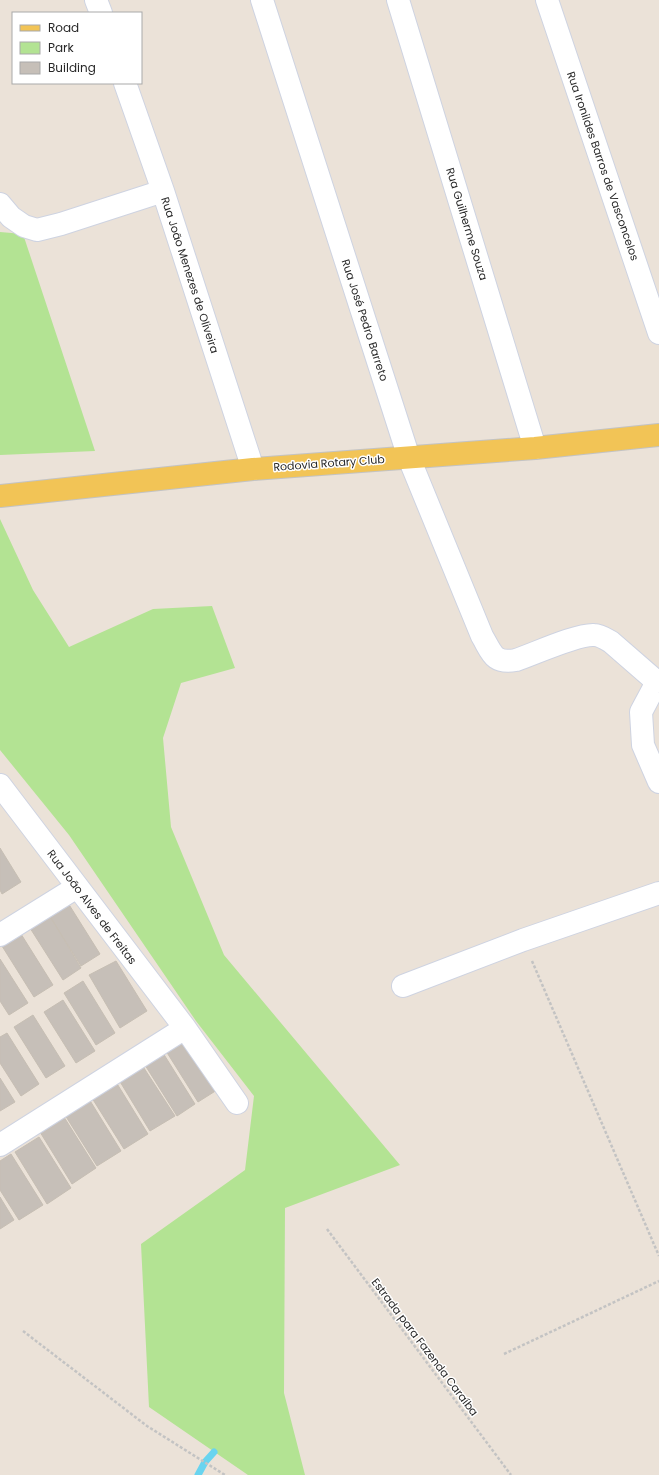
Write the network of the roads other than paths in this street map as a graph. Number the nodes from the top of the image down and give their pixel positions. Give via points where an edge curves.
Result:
1 (96, 0) edge
2 (262, 0) edge
3 (398, 0) edge
4 (547, 0) edge
5 (101, 12) edge
6 (125, 84) edge
7 (163, 191) junction
8 (0, 204) edge
9 (659, 333) edge
10 (659, 435) edge
11 (535, 448) junction
12 (409, 458) junction
13 (253, 469) junction
14 (0, 496) edge
15 (658, 681) edge
16 (659, 782) edge
17 (0, 784) edge
18 (77, 887) junction
19 (659, 893) edge
20 (0, 935) edge
21 (403, 986) dead end
22 (185, 1028) junction
23 (237, 1103) dead end
24 (0, 1144) edge

1 - 5 street
2 - 12 street, Rua José Pedro Barreto
3 - 11 street, Rua Guilherme Souza
4 - 9 street, Rua Ironildes Barros de Vasconcelos
6 - 7 street, Rua João Menezes de Oliveira
7 - 8 street via 37,230 24,226 11,217
7 - 13 street, Rua João Menezes de Oliveira
10 - 11 main road, Rodovia Rotary Club
11 - 12 main road, Rodovia Rotary Club
12 - 13 main road, Rodovia Rotary Club
12 - 15 street, Rua José Pedro Barreto via 482,636 492,654 506,662 581,636 594,634 611,642
13 - 14 main road, Rodovia Rotary Club
15 - 16 street via 641,712 644,745
17 - 18 street, Rua João Alves de Freitas
18 - 20 street
18 - 22 street, Rua João Alves de Freitas
19 - 21 street via 523,940
22 - 23 street, Rua João Alves de Freitas
22 - 24 street

